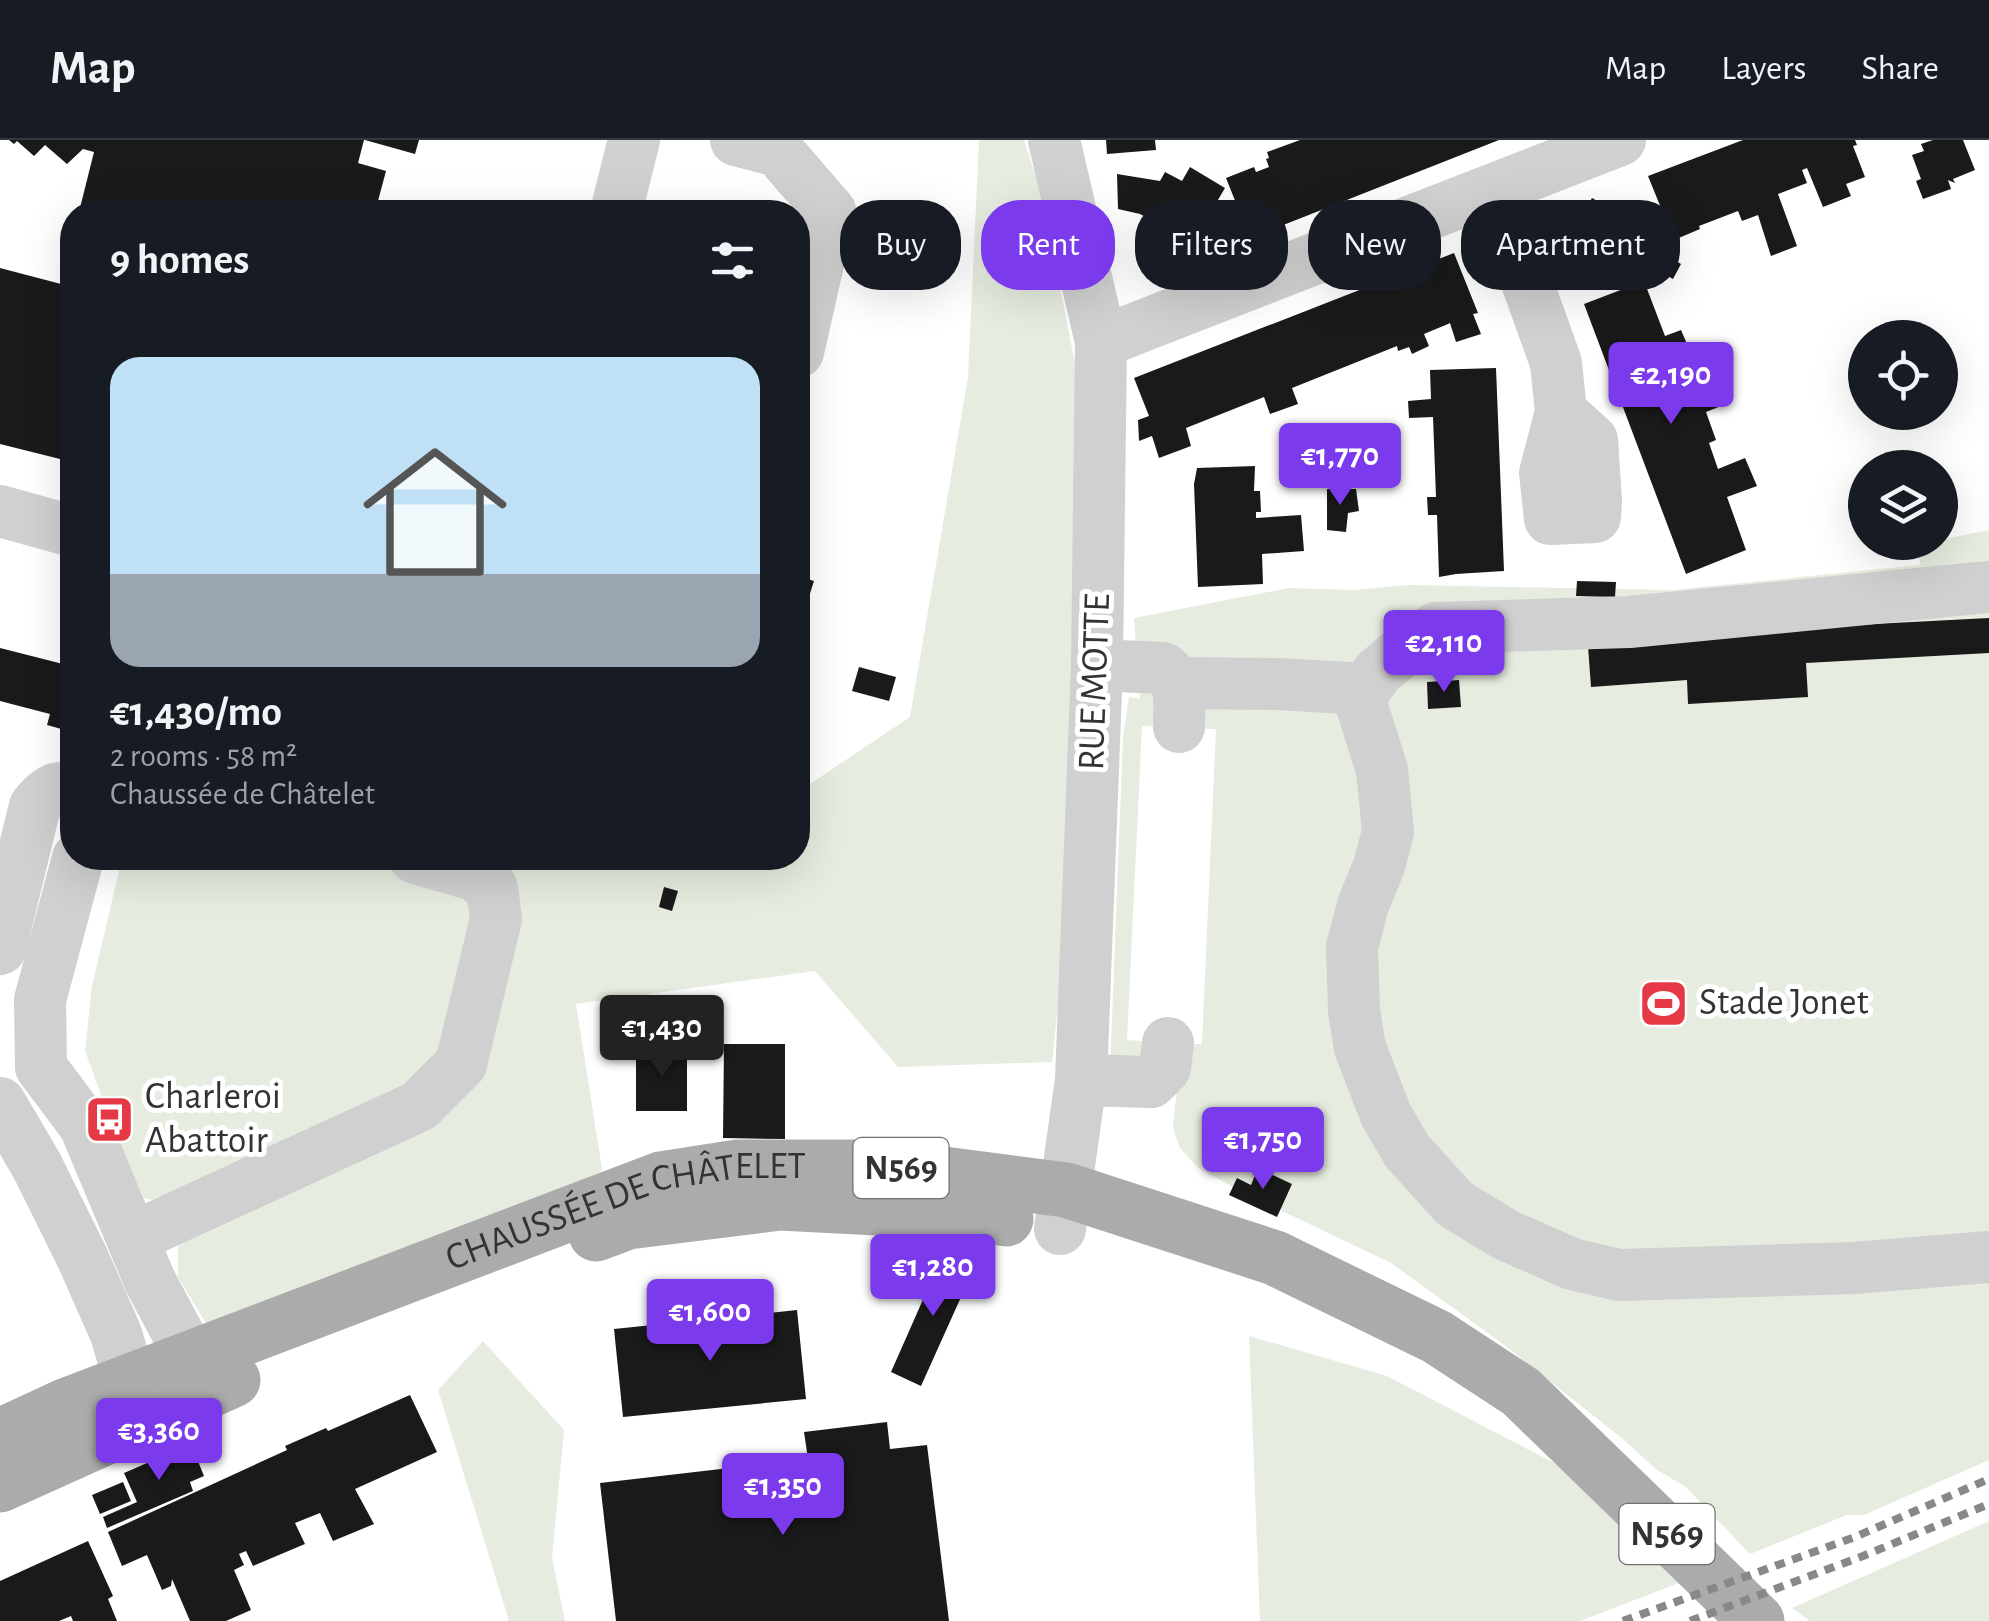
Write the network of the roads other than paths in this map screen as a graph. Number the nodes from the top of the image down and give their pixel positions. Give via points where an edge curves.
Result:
1 (634, 140) edge
2 (736, 140) edge
3 (1054, 140) edge
4 (1620, 140) edge
5 (1494, 190) junction
6 (619, 200) edge
7 (810, 299) edge
8 (1101, 342) junction
9 (1561, 412) dead end
10 (0, 511) edge
11 (60, 528) edge
12 (1989, 587) edge
13 (1097, 665) junction
14 (1365, 689) junction
15 (60, 788) edge
16 (75, 870) edge
17 (457, 870) edge
18 (0, 949) edge
19 (1168, 1044) dead end
20 (21, 1078) edge
21 (1081, 1080) junction
22 (0, 1103) edge
23 (1063, 1210) junction
24 (132, 1238) junction
25 (1989, 1256) edge
26 (197, 1375) junction
27 (139, 1399) junction
28 (0, 1436) edge
29 (0, 1485) edge
30 (1757, 1621) edge

1 - 6 street
2 - 7 street via 778,151 830,211
3 - 8 street, RUE MOTTE
4 - 5 street
5 - 8 street
5 - 9 street via 1556,363
8 - 13 street, RUE MOTTE
10 - 11 street
12 - 14 street via 1629,622 1436,628
13 - 14 street via 1163,668 1171,674 1178,705 1278,684
13 - 21 street, RUE MOTTE
14 - 25 street via 1359,697 1382,770 1388,832 1352,948 1360,1048 1406,1151 1454,1204 1539,1250 1619,1276
15 - 18 street via 35,806
16 - 20 street
17 - 24 street via 492,888 496,918 462,1064 419,1106
19 - 21 street via 1165,1068 1151,1082
20 - 24 street via 85,1126
21 - 23 street, RUE MOTTE
22 - 27 street via 83,1259
23 - 26 main road, CHAUSSÉE DE CHÂTELET / N569 via 974,1213 780,1203 628,1222
23 - 30 main road, CHAUSSÉE DE CHÂTELET / N569 via 1323,1318 1576,1446
24 - 26 street
26 - 27 main road, CHAUSSÉE DE CHÂTELET / N569
27 - 28 main road, CHAUSSÉE DE CHÂTELET / N569 via 65,1406
27 - 29 main road, CHAUSSÉE DE CHÂTELET / N569

